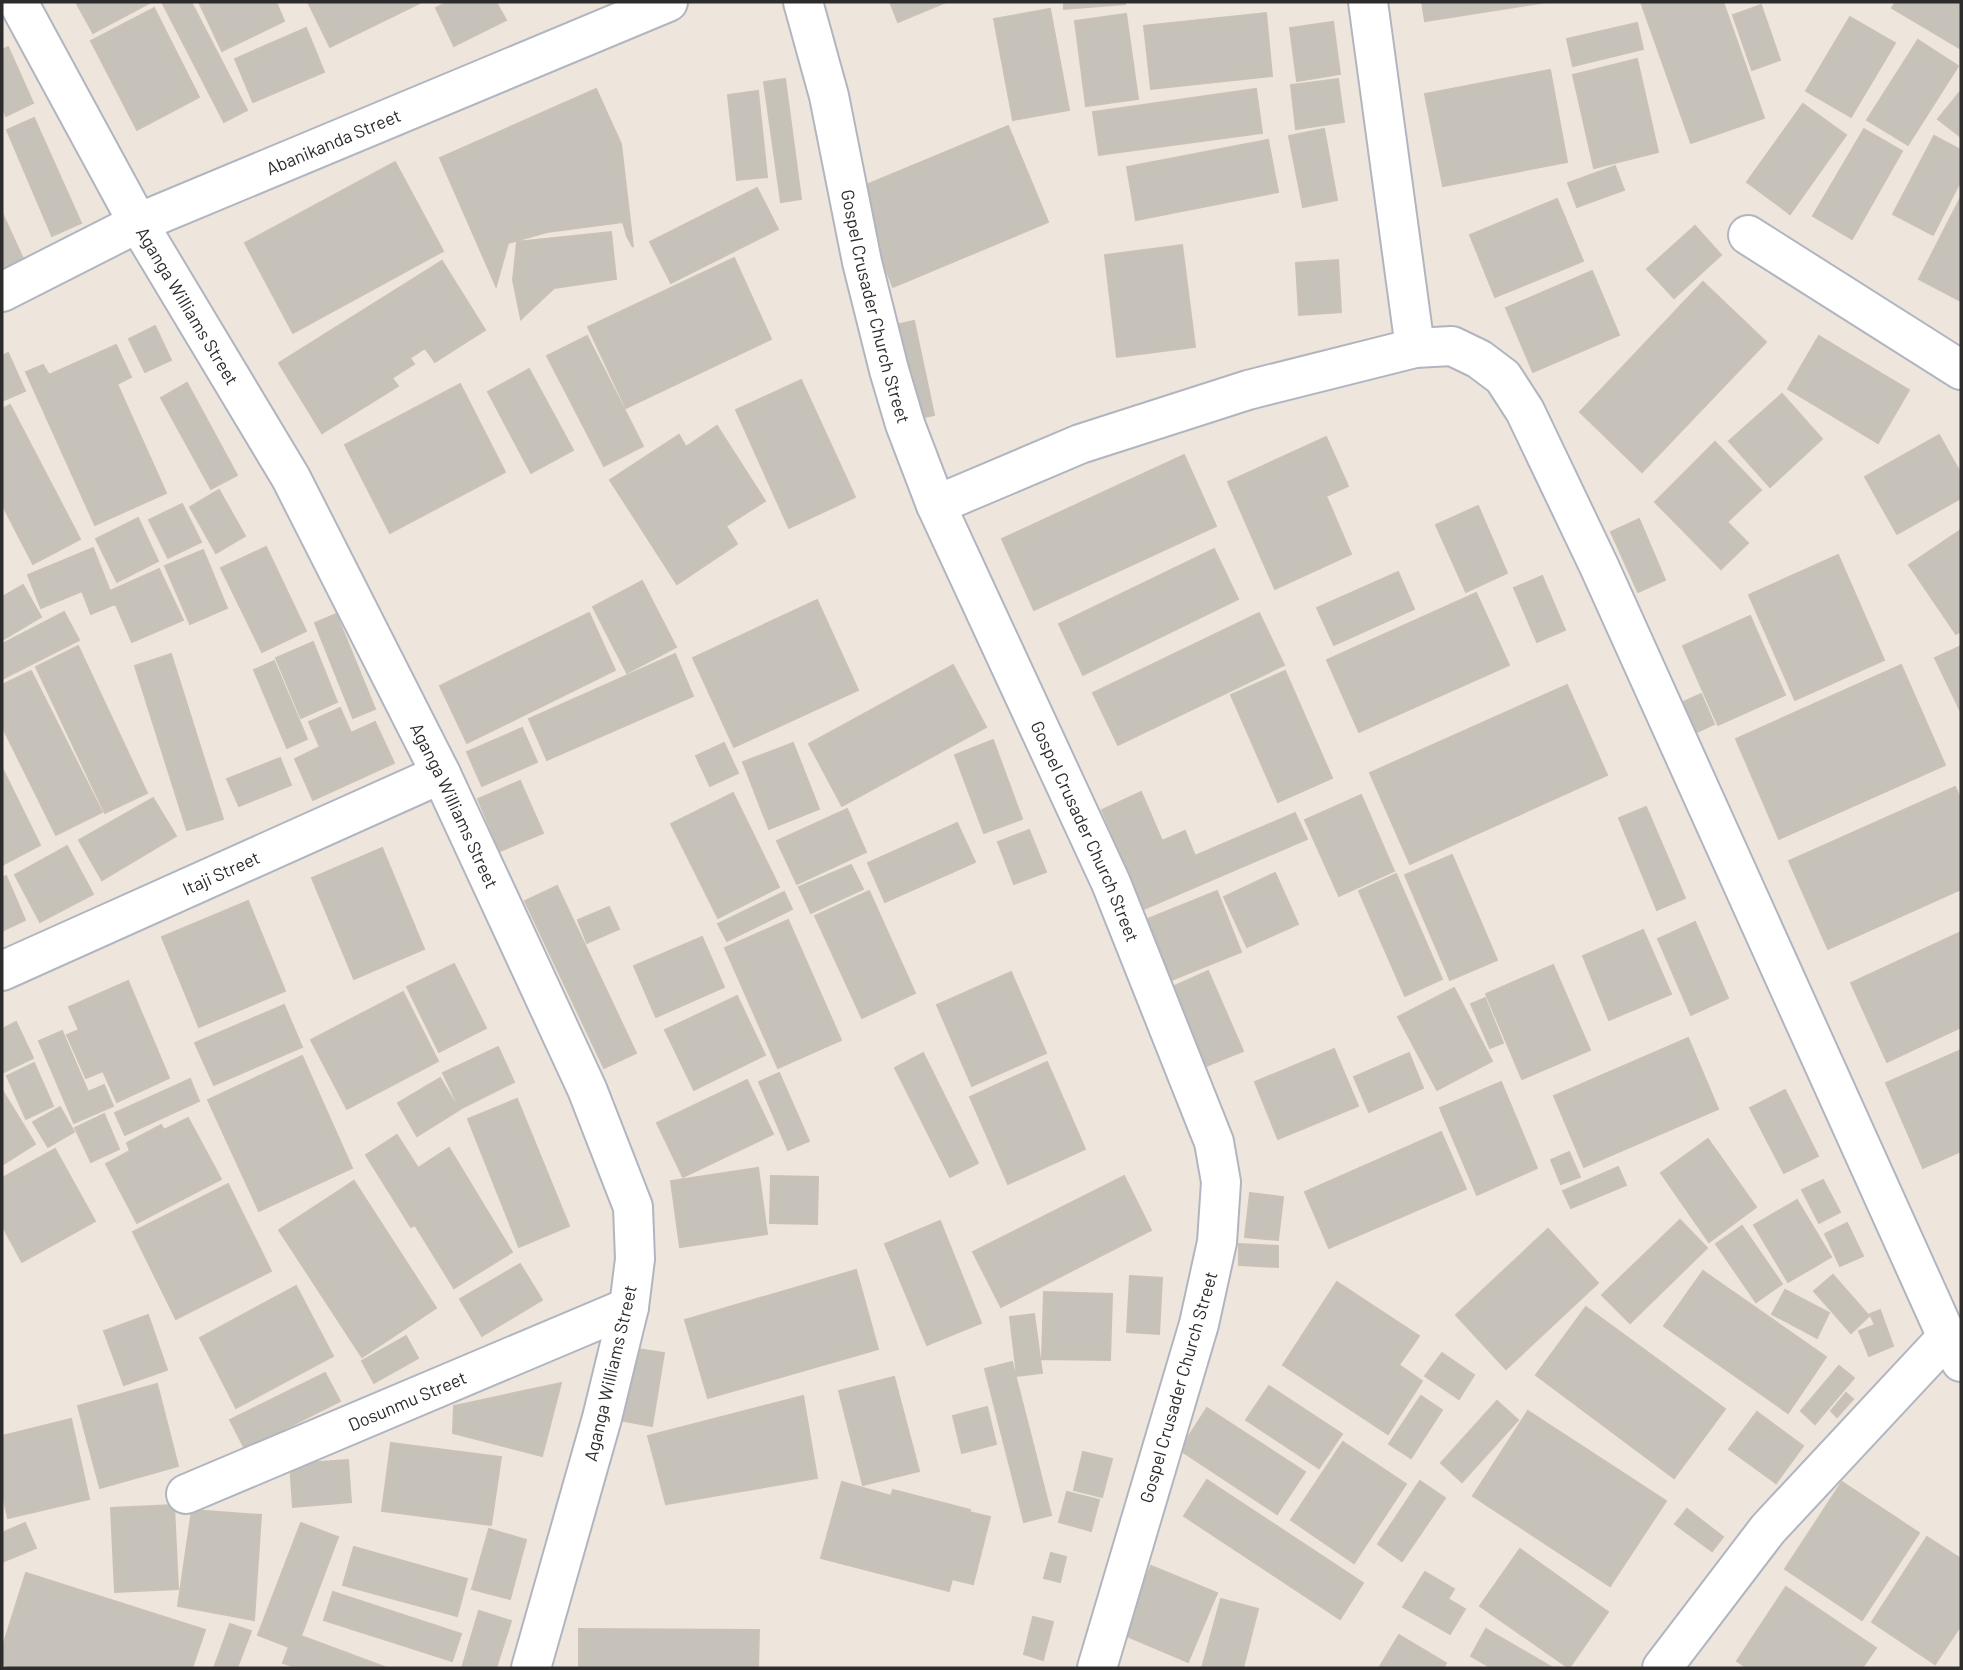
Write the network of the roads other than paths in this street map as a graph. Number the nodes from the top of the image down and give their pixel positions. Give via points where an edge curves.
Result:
1 (18, 2) edge
2 (668, 2) edge
3 (803, 2) edge
4 (1368, 2) edge
5 (138, 223) junction
6 (1748, 235) dead end
7 (2, 292) edge
8 (1415, 348) junction
9 (1961, 370) edge
10 (936, 505) junction
11 (441, 774) junction
12 (2, 971) edge
13 (629, 1307) junction
14 (1954, 1349) edge
15 (186, 1494) dead end
16 (531, 1668) edge
17 (1097, 1668) edge
18 (1662, 1668) edge

1 - 5 street, Aganga Williams Street
2 - 5 street, Abanikanda Street
3 - 10 street, Gospel Crusader Church Street via 829,96 889,370
4 - 8 street
5 - 7 street, Abanikanda Street
5 - 11 street, Aganga Williams Street via 291,478
6 - 9 street
8 - 10 street via 1248,390 1080,444
8 - 14 street via 1452,346 1479,359 1503,377 1525,411
10 - 17 street, Gospel Crusader Church Street via 1111,883 1214,1142 1221,1182 1217,1242 1199,1324
11 - 12 street, Itaji Street
11 - 13 street, Aganga Williams Street via 587,1089 633,1207 635,1259
13 - 15 street, Dosunmu Street
13 - 16 street, Aganga Williams Street
14 - 18 street via 1768,1529

